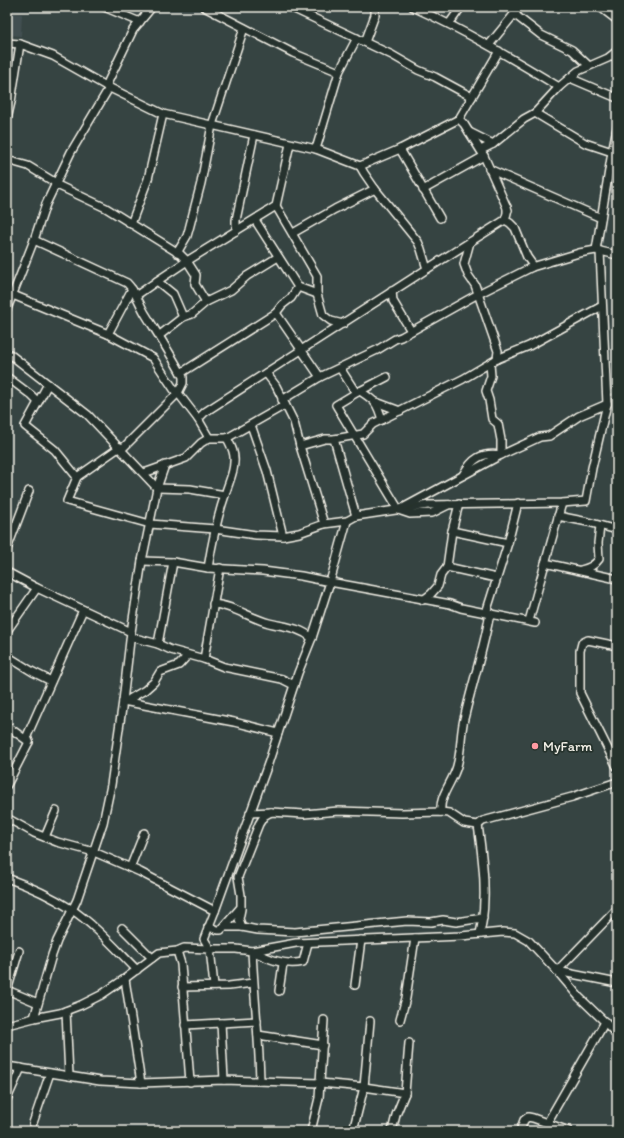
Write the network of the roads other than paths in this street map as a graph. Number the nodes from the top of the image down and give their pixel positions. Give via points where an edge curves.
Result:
1 (104, 7) edge
2 (152, 7) edge
3 (204, 7) edge
4 (290, 7) edge
5 (375, 7) edge
6 (413, 7) edge
7 (461, 7) edge
8 (520, 7) edge
9 (600, 7) edge
10 (514, 14) junction
11 (617, 20) edge
12 (140, 22) junction
13 (449, 24) junction
14 (244, 28) junction
15 (357, 38) junction
16 (364, 42) junction
17 (7, 43) edge
18 (20, 44) junction
19 (489, 45) junction
20 (499, 51) junction
21 (617, 51) edge
22 (588, 65) junction
23 (339, 72) junction
24 (570, 78) junction
25 (107, 87) junction
26 (559, 87) junction
27 (472, 97) junction
28 (617, 98) edge
29 (535, 113) junction
30 (163, 114) junction
31 (7, 119) edge
32 (459, 119) junction
33 (212, 125) junction
34 (617, 128) edge
35 (470, 132) junction
36 (254, 135) junction
37 (290, 144) junction
38 (493, 144) junction
39 (316, 149) junction
40 (400, 149) junction
41 (612, 152) junction
42 (482, 153) junction
43 (7, 160) edge
44 (360, 166) junction
45 (489, 169) junction
46 (56, 183) junction
47 (375, 189) junction
48 (423, 190) junction
49 (276, 206) junction
50 (507, 207) junction
51 (440, 218) dead end
52 (601, 218) junction
53 (255, 220) junction
54 (505, 220) junction
55 (132, 224) junction
56 (515, 228) junction
57 (236, 231) junction
58 (293, 233) junction
59 (34, 240) junction
60 (470, 242) junction
61 (210, 247) junction
62 (598, 250) junction
63 (178, 253) junction
64 (617, 255) edge
65 (278, 257) junction
66 (187, 261) junction
67 (532, 267) junction
68 (427, 269) junction
69 (157, 281) junction
70 (298, 287) junction
71 (392, 291) junction
72 (134, 292) junction
73 (317, 294) junction
74 (478, 294) junction
75 (13, 295) junction
76 (384, 297) junction
77 (393, 301) junction
78 (206, 302) junction
79 (602, 306) junction
80 (7, 309) edge
81 (276, 313) junction
82 (183, 317) junction
83 (343, 324) junction
84 (411, 331) junction
85 (108, 334) junction
86 (160, 335) junction
87 (302, 350) junction
88 (7, 352) edge
89 (497, 359) junction
90 (490, 364) junction
91 (340, 368) junction
92 (181, 373) junction
93 (266, 373) junction
94 (7, 377) edge
95 (320, 377) junction
96 (387, 377) dead end
97 (48, 384) junction
98 (358, 392) junction
99 (177, 394) junction
100 (38, 402) junction
101 (284, 402) junction
102 (376, 402) junction
103 (607, 404) junction
104 (400, 411) junction
105 (198, 419) junction
106 (382, 420) junction
107 (251, 425) junction
108 (354, 435) junction
109 (209, 438) junction
110 (227, 438) junction
111 (334, 439) junction
112 (300, 446) junction
113 (121, 448) junction
114 (501, 455) junction
115 (165, 465) junction
116 (144, 473) junction
117 (77, 477) junction
118 (157, 488) junction
119 (29, 491) dead end
120 (428, 493) junction
121 (224, 495) junction
122 (518, 503) junction
123 (562, 503) junction
124 (450, 504) junction
125 (459, 504) junction
126 (429, 505) junction
127 (399, 510) junction
128 (356, 516) junction
129 (558, 516) junction
130 (347, 521) junction
131 (150, 524) junction
132 (324, 524) junction
133 (600, 526) junction
134 (215, 529) junction
135 (617, 530) edge
136 (452, 531) junction
137 (283, 536) junction
138 (508, 543) junction
139 (7, 550) edge
140 (142, 561) junction
141 (173, 562) junction
142 (545, 563) junction
143 (447, 567) junction
144 (208, 568) junction
145 (220, 568) junction
146 (577, 570) junction
147 (7, 572) edge
148 (496, 578) junction
149 (617, 579) edge
150 (330, 582) junction
151 (37, 588) junction
152 (423, 600) junction
153 (213, 604) junction
154 (83, 610) junction
155 (488, 613) junction
156 (7, 631) edge
157 (131, 634) junction
158 (312, 638) junction
159 (158, 644) junction
160 (617, 646) edge
161 (188, 655) junction
162 (7, 656) edge
163 (204, 659) junction
164 (51, 681) junction
165 (294, 686) junction
166 (125, 701) junction
167 (7, 726) edge
168 (278, 733) junction
169 (29, 742) junction
170 (617, 767) edge
171 (617, 782) edge
172 (7, 785) edge
173 (56, 810) dead end
174 (271, 812) junction
175 (441, 812) junction
176 (250, 813) junction
177 (7, 818) edge
178 (478, 825) junction
179 (144, 833) dead end
180 (45, 837) junction
181 (94, 852) junction
182 (130, 868) junction
183 (7, 878) edge
184 (241, 907) junction
185 (617, 909) edge
186 (73, 910) junction
187 (215, 911) junction
188 (484, 918) junction
189 (208, 927) junction
190 (225, 927) junction
191 (122, 928) dead end
192 (242, 928) junction
193 (480, 934) junction
194 (415, 938) junction
195 (361, 940) junction
196 (308, 943) junction
197 (210, 949) junction
198 (19, 951) dead end
199 (177, 951) junction
200 (252, 951) junction
201 (152, 958) junction
202 (283, 964) junction
203 (137, 970) junction
204 (557, 971) junction
205 (125, 979) junction
206 (253, 983) junction
207 (617, 984) edge
208 (355, 985) dead end
209 (214, 986) junction
210 (182, 987) junction
211 (7, 990) edge
212 (279, 991) dead end
213 (38, 1003) junction
214 (66, 1011) junction
215 (34, 1018) junction
216 (324, 1020) dead end
217 (400, 1020) dead end
218 (257, 1021) junction
219 (370, 1022) dead end
220 (605, 1022) junction
221 (221, 1023) junction
222 (185, 1024) junction
223 (7, 1025) edge
224 (258, 1035) junction
225 (617, 1035) edge
226 (409, 1043) dead end
227 (322, 1045) junction
228 (7, 1066) edge
229 (21, 1068) junction
230 (50, 1073) junction
231 (69, 1076) junction
232 (224, 1080) junction
233 (260, 1081) junction
234 (190, 1082) junction
235 (141, 1083) junction
236 (320, 1083) junction
237 (364, 1087) junction
238 (405, 1093) junction
239 (7, 1099) edge
240 (34, 1123) dead end
241 (547, 1123) junction
242 (311, 1131) edge
243 (353, 1131) edge
244 (392, 1131) edge
245 (520, 1131) edge
246 (569, 1131) edge

1 - 12 street
2 - 12 street
3 - 14 street
4 - 15 street
5 - 16 street via 375,15
6 - 13 street
7 - 13 street
8 - 10 street
9 - 11 street
10 - 19 street
10 - 22 street via 541,35 572,50
12 - 25 street via 133,30
13 - 19 street
14 - 23 street via 293,53
14 - 33 street
15 - 16 street
15 - 23 street
16 - 27 street
17 - 18 street
18 - 25 street via 53,56
18 - 31 street
19 - 20 street
20 - 26 street
20 - 27 street
21 - 22 street via 608,58
22 - 24 street
23 - 39 street
24 - 26 street
24 - 28 street
25 - 30 street
25 - 46 street
26 - 29 street
27 - 32 street
29 - 38 street
29 - 41 street via 585,143
30 - 33 street
30 - 55 street via 148,179
32 - 35 street
32 - 40 street
33 - 36 street
33 - 63 street via 194,212 187,236
34 - 41 street
35 - 38 street
35 - 42 street
36 - 37 street
36 - 57 street via 236,220
37 - 39 street
37 - 49 street
38 - 42 street
39 - 44 street
40 - 44 street
40 - 48 street
41 - 52 street
42 - 45 street
42 - 48 street
43 - 46 street via 28,166
44 - 47 street
45 - 50 street
45 - 52 street
46 - 55 street
46 - 59 street
47 - 58 street
47 - 68 street via 418,242
48 - 51 street
49 - 53 street
49 - 58 street
50 - 54 street
50 - 56 street
52 - 62 street
53 - 57 street
53 - 65 street
54 - 56 street
54 - 60 street
55 - 63 street
56 - 67 street
57 - 61 street
58 - 73 street via 317,276
59 - 72 street via 127,283
59 - 75 street
60 - 68 street
60 - 74 street via 464,264
61 - 63 street via 192,253
61 - 66 street
62 - 64 street
62 - 67 street
62 - 79 street
63 - 66 street
65 - 70 street
65 - 78 street via 247,276 231,290
66 - 69 street
66 - 78 street via 196,275 195,284
67 - 74 street
68 - 71 street
69 - 72 street
69 - 82 street via 173,294
70 - 73 street
70 - 81 street
71 - 76 street
71 - 77 street
72 - 85 street
72 - 86 street
73 - 83 street via 323,315 331,321
74 - 84 street
74 - 89 street via 498,351
75 - 80 street
75 - 85 street
76 - 77 street
76 - 83 street
77 - 84 street
78 - 82 street via 192,314
79 - 89 street via 529,346
79 - 103 street
81 - 87 street
81 - 92 street
82 - 86 street
83 - 87 street
84 - 91 street
85 - 99 street via 153,358
86 - 92 street
87 - 93 street
87 - 95 street
88 - 97 street
89 - 90 street
90 - 104 street
90 - 114 street via 491,376 486,391 492,419 498,424
91 - 95 street
91 - 98 street
92 - 99 street via 183,383
93 - 101 street
93 - 105 street
94 - 100 street
95 - 101 street
96 - 98 street
97 - 100 street
97 - 113 street via 88,415
98 - 102 street
98 - 108 street via 336,405
99 - 105 street
99 - 113 street
100 - 117 street via 24,426 55,450
101 - 107 street
101 - 112 street via 294,422
102 - 104 street
102 - 106 street
103 - 114 street via 579,416 549,436 540,437
103 - 123 street via 586,501
104 - 106 street
105 - 109 street
106 - 108 street via 373,424 363,434
107 - 110 street
107 - 137 street via 267,471
108 - 111 street
108 - 127 street
109 - 110 street
109 - 115 street via 186,458
110 - 121 street via 233,451 234,462
111 - 112 street
111 - 128 street
112 - 132 street
113 - 116 street
113 - 117 street
114 - 120 street via 475,459 463,475
115 - 116 street
115 - 118 street
116 - 118 street
117 - 131 street via 67,501
118 - 121 street
118 - 131 street
119 - 139 street
120 - 126 street
120 - 127 street
121 - 134 street
122 - 123 street
122 - 125 street
122 - 138 street
123 - 129 street
124 - 125 street
124 - 126 street
124 - 127 street via 432,513 410,514
125 - 136 street
126 - 127 street
127 - 128 street
128 - 130 street
129 - 133 street
129 - 142 street
130 - 132 street
130 - 150 street
131 - 134 street
131 - 140 street
132 - 137 street
133 - 135 street
133 - 146 street via 599,559 589,568
134 - 137 street
134 - 144 street
136 - 138 street
136 - 143 street
138 - 148 street
140 - 141 street
140 - 157 street
141 - 144 street
141 - 159 street
142 - 146 street
142 - 155 street via 532,622
143 - 148 street
143 - 152 street via 438,586
144 - 145 street
145 - 150 street via 301,576
145 - 153 street
146 - 149 street
147 - 151 street
148 - 155 street
150 - 152 street
150 - 158 street
151 - 154 street
151 - 156 street
152 - 155 street
153 - 158 street via 222,604 268,622 293,627
153 - 163 street
154 - 157 street
154 - 164 street
155 - 175 street via 486,635 464,716 458,765 443,796
157 - 159 street
157 - 166 street
158 - 165 street
159 - 161 street
160 - 170 street via 588,640 582,643 580,693
161 - 163 street
161 - 166 street via 178,664 160,672 145,690
162 - 164 street
163 - 165 street via 224,667 282,679
164 - 169 street via 27,736
165 - 168 street
166 - 168 street
166 - 181 street via 111,785
167 - 169 street
168 - 176 street
169 - 172 street
171 - 178 street via 483,821
173 - 180 street
174 - 175 street
174 - 176 street
174 - 184 street via 264,816 238,877
175 - 178 street via 449,813 464,823
176 - 187 street
177 - 180 street
178 - 188 street via 484,876
179 - 182 street
180 - 181 street
181 - 182 street
181 - 186 street
182 - 187 street
183 - 186 street via 58,900
184 - 190 street
184 - 192 street via 239,919
185 - 204 street
186 - 203 street
186 - 213 street via 58,941
187 - 189 street
188 - 192 street via 456,922 407,921 295,932
188 - 193 street
189 - 190 street via 221,930
189 - 197 street via 204,939
190 - 192 street
191 - 201 street
193 - 194 street
193 - 204 street via 515,933 529,941
194 - 195 street
194 - 217 street
195 - 196 street
195 - 208 street
196 - 200 street
196 - 202 street via 303,962
197 - 199 street via 184,948
197 - 200 street
197 - 209 street
198 - 211 street
199 - 201 street via 159,953
199 - 210 street
200 - 202 street
200 - 206 street
201 - 203 street
202 - 212 street
203 - 205 street
204 - 207 street
204 - 220 street
205 - 214 street via 101,995
205 - 235 street
206 - 209 street
206 - 218 street
209 - 210 street
210 - 222 street
211 - 213 street
213 - 215 street
214 - 215 street
214 - 231 street
215 - 223 street
216 - 227 street
218 - 221 street
218 - 224 street
219 - 237 street
220 - 225 street
220 - 241 street
221 - 222 street
221 - 232 street
222 - 234 street
224 - 227 street
224 - 233 street
226 - 238 street
227 - 236 street
228 - 229 street
229 - 230 street
229 - 239 street
230 - 231 street
230 - 240 street
231 - 235 street
232 - 233 street
232 - 234 street
233 - 236 street
234 - 235 street
236 - 237 street
236 - 242 street
237 - 238 street
237 - 243 street
238 - 244 street
241 - 245 street via 528,1117
241 - 246 street

